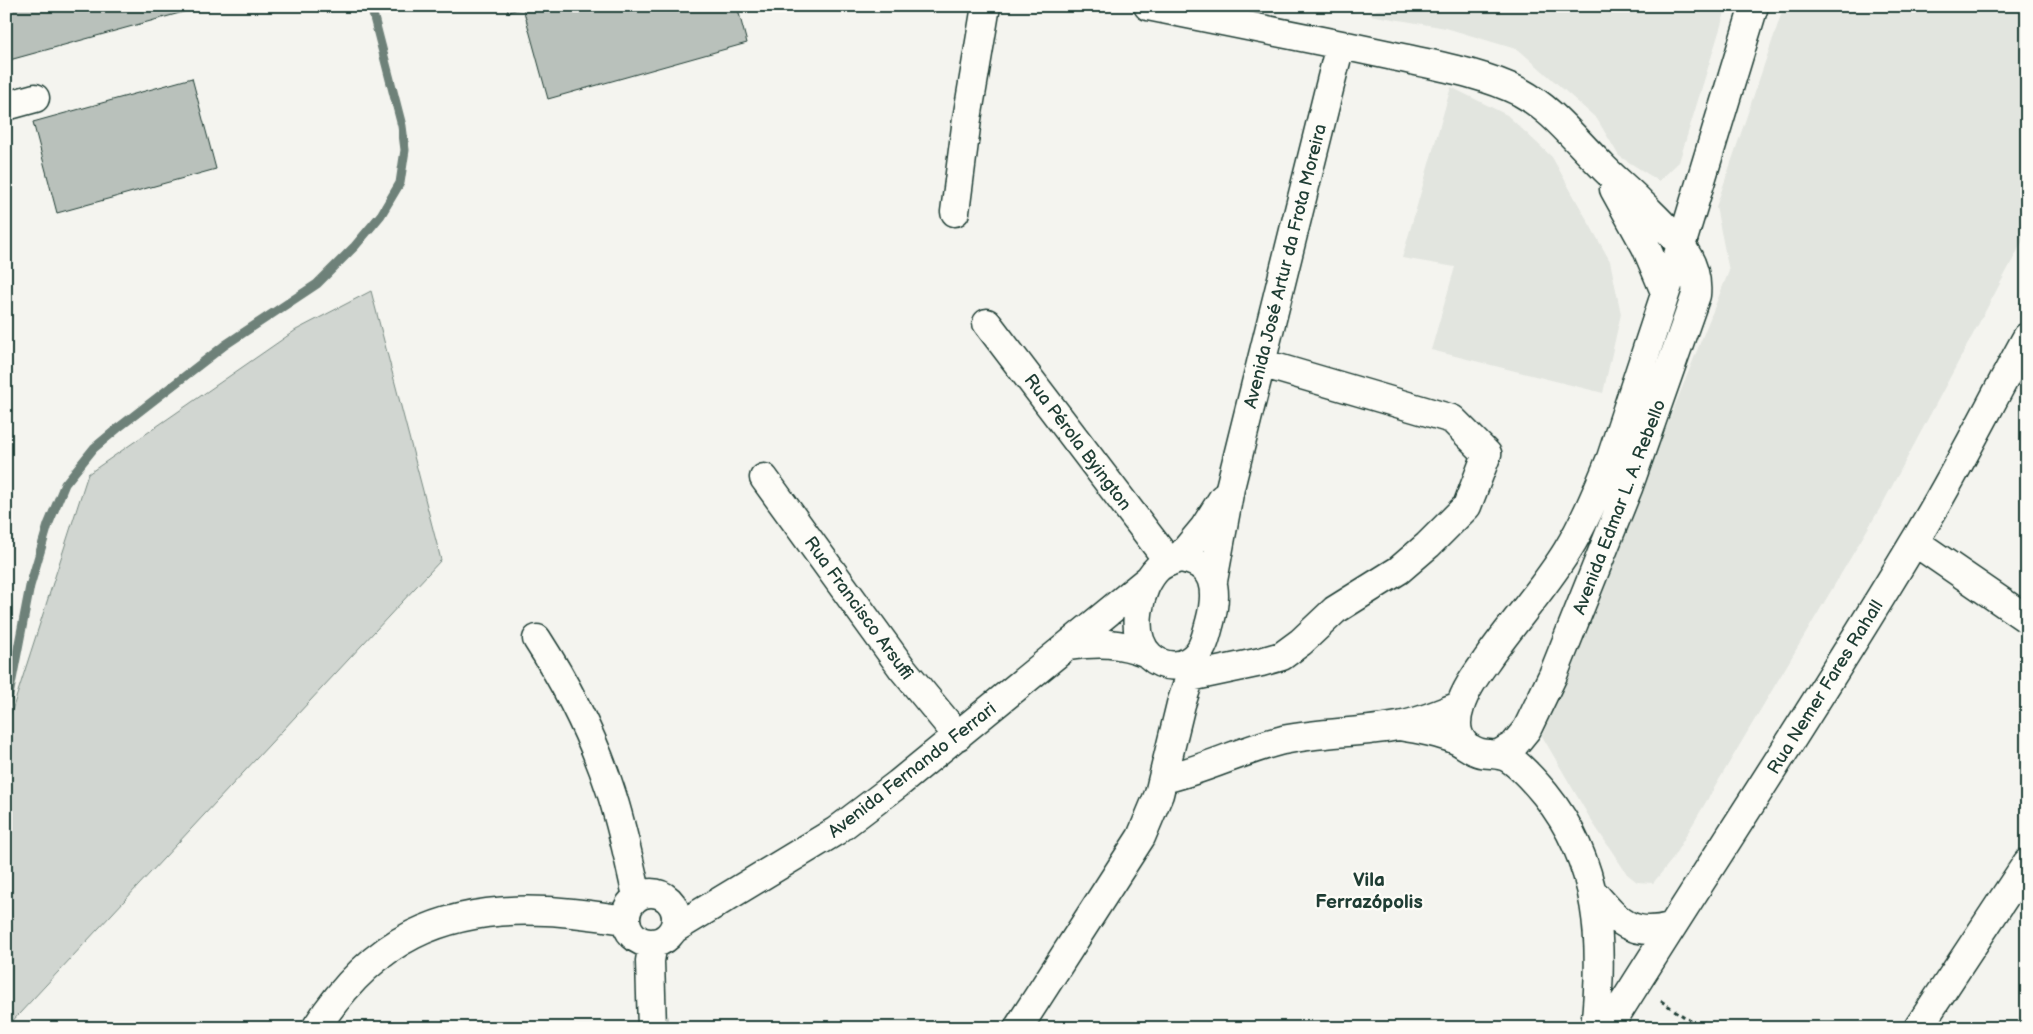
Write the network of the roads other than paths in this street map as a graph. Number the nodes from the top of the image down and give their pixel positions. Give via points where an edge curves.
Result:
1 (986, 6) edge
2 (1148, 6) edge
3 (1754, 6) edge
4 (1340, 45) junction
5 (35, 98) dead end
6 (6, 106) edge
7 (1601, 166) junction
8 (955, 212) dead end
9 (1681, 246) junction
10 (1665, 292) junction
11 (987, 323) dead end
12 (2027, 338) edge
13 (1261, 363) junction
14 (764, 478) dead end
15 (1230, 488) junction
16 (1915, 542) junction
17 (1166, 566) junction
18 (1213, 581) junction
19 (2027, 618) edge
20 (537, 639) dead end
21 (1069, 646) junction
22 (1152, 657) junction
23 (1194, 665) junction
24 (1460, 706) junction
25 (1399, 726) junction
26 (958, 736) junction
27 (1171, 742) junction
28 (1464, 743) junction
29 (1499, 754) junction
30 (1163, 779) junction
31 (2027, 863) edge
32 (748, 883) junction
33 (1592, 890) junction
34 (668, 899) junction
35 (631, 908) junction
36 (1670, 927) junction
37 (663, 936) junction
38 (316, 1028) edge
39 (652, 1028) edge
40 (1018, 1028) edge
41 (1595, 1028) edge
42 (1608, 1028) edge
43 (1918, 1028) edge

1 - 8 street
2 - 4 street
3 - 9 street, Avenida Edmar L. A. Rebello
4 - 7 street via 1468,74 1520,92 1557,120
4 - 13 street, Avenida José Artur da Frota Moreira
5 - 6 street
7 - 9 street via 1637,198
7 - 10 street via 1646,247
9 - 10 street, Avenida Edmar L. A. Rebello
9 - 29 street, Avenida Edmar L. A. Rebello via 1694,270 1696,295 1634,471 1573,628 1534,715 1518,742
10 - 24 street, Avenida Edmar L. A. Rebello via 1611,458 1583,522 1549,578 1477,674
11 - 17 street, Rua Pérola Byington
12 - 16 street, Rua Nemer Fares Rahall
13 - 15 street, Avenida José Artur da Frota Moreira
13 - 23 street via 1452,419 1486,454 1467,506 1428,545 1399,570 1335,610 1282,656 1236,668
14 - 26 street, Rua Francisco Arsuffi via 902,668
15 - 17 street, Avenida José Artur da Frota Moreira via 1204,528
15 - 18 street, Avenida José Artur da Frota Moreira
16 - 19 street
16 - 36 street, Rua Nemer Fares Rahall via 1810,714
17 - 18 street via 1196,562
17 - 21 street, Avenida Fernando Ferrari
17 - 22 street via 1144,590 1138,618 1139,635
18 - 23 street via 1212,614
20 - 35 street via 563,679 611,791
21 - 22 street via 1116,643
21 - 26 street, Avenida Fernando Ferrari
22 - 23 street via 1172,666
22 - 27 street via 1167,693
23 - 27 street
24 - 25 street
24 - 28 street, Avenida Edmar L. A. Rebello via 1457,727
25 - 28 street via 1433,732
25 - 30 street via 1283,740 1196,771
26 - 32 street, Avenida Fernando Ferrari via 836,831
27 - 30 street
28 - 29 street via 1481,753
29 - 33 street via 1522,770 1559,813 1576,841
30 - 40 street via 1141,837
31 - 43 street
32 - 34 street via 708,894
32 - 37 street
33 - 36 street via 1616,917 1636,929 1649,932
33 - 41 street via 1599,957
34 - 35 street via 654,893
34 - 37 street via 676,913
35 - 37 street via 632,936 639,941
35 - 38 street via 514,911 465,916 435,924 390,947 367,966 330,1005
36 - 42 street, Rua Nemer Fares Rahall
37 - 39 street via 650,961

